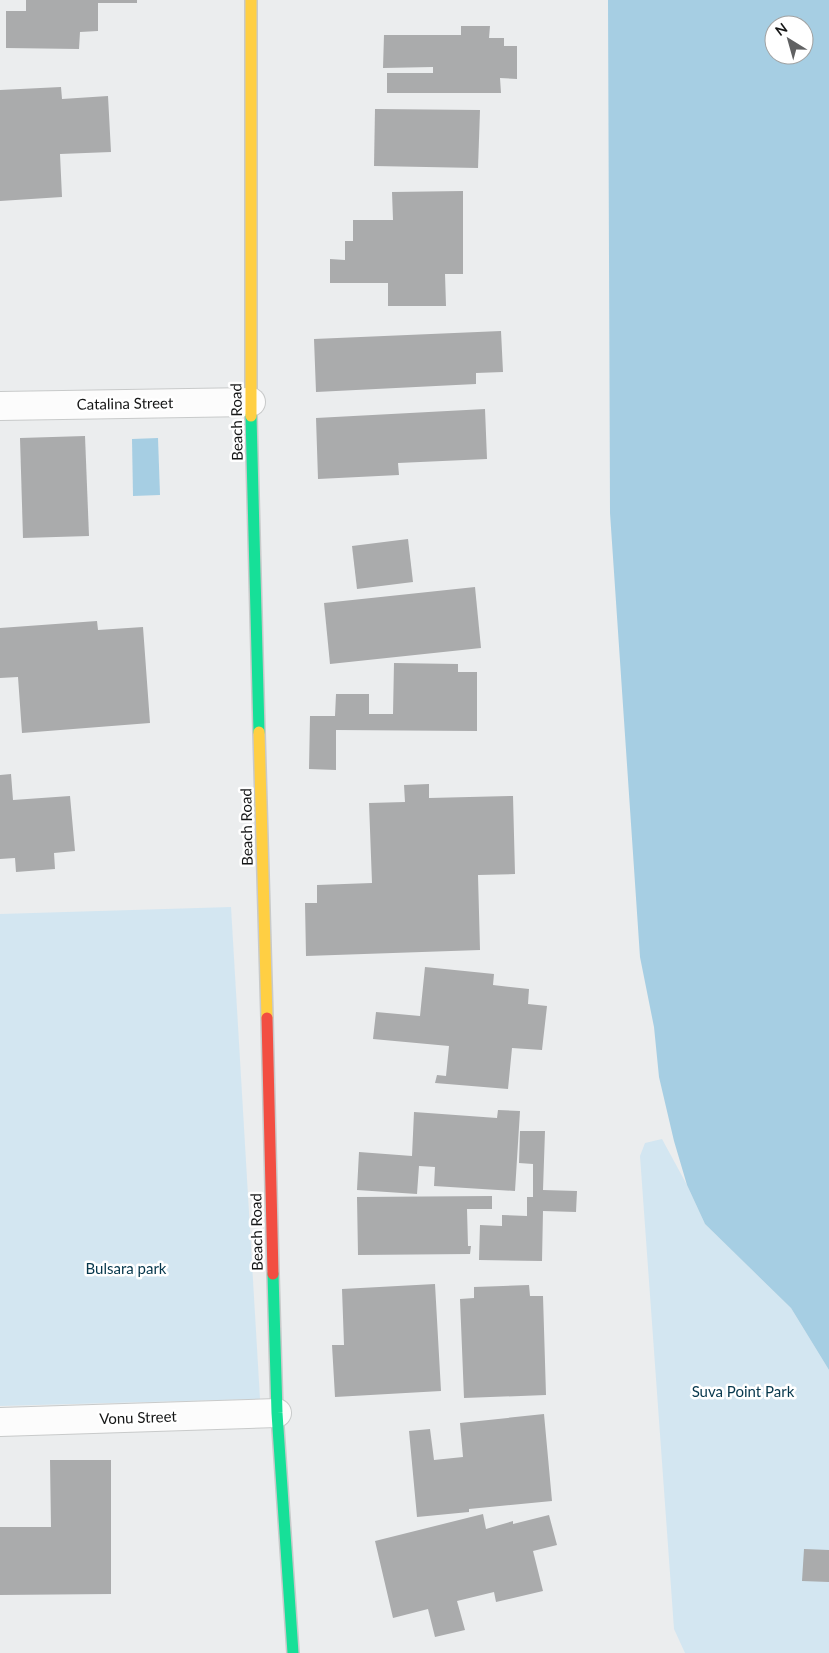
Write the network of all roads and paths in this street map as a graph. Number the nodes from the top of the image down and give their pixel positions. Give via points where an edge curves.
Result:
1 (251, 0) edge
2 (251, 402) junction
3 (0, 406) edge
4 (277, 1414) junction
5 (0, 1422) edge
6 (293, 1653) edge

1 - 2 street, Beach Road
2 - 3 street, Catalina Street
2 - 4 street, Beach Road
4 - 5 street, Vonu Street
4 - 6 street, Beach Road

